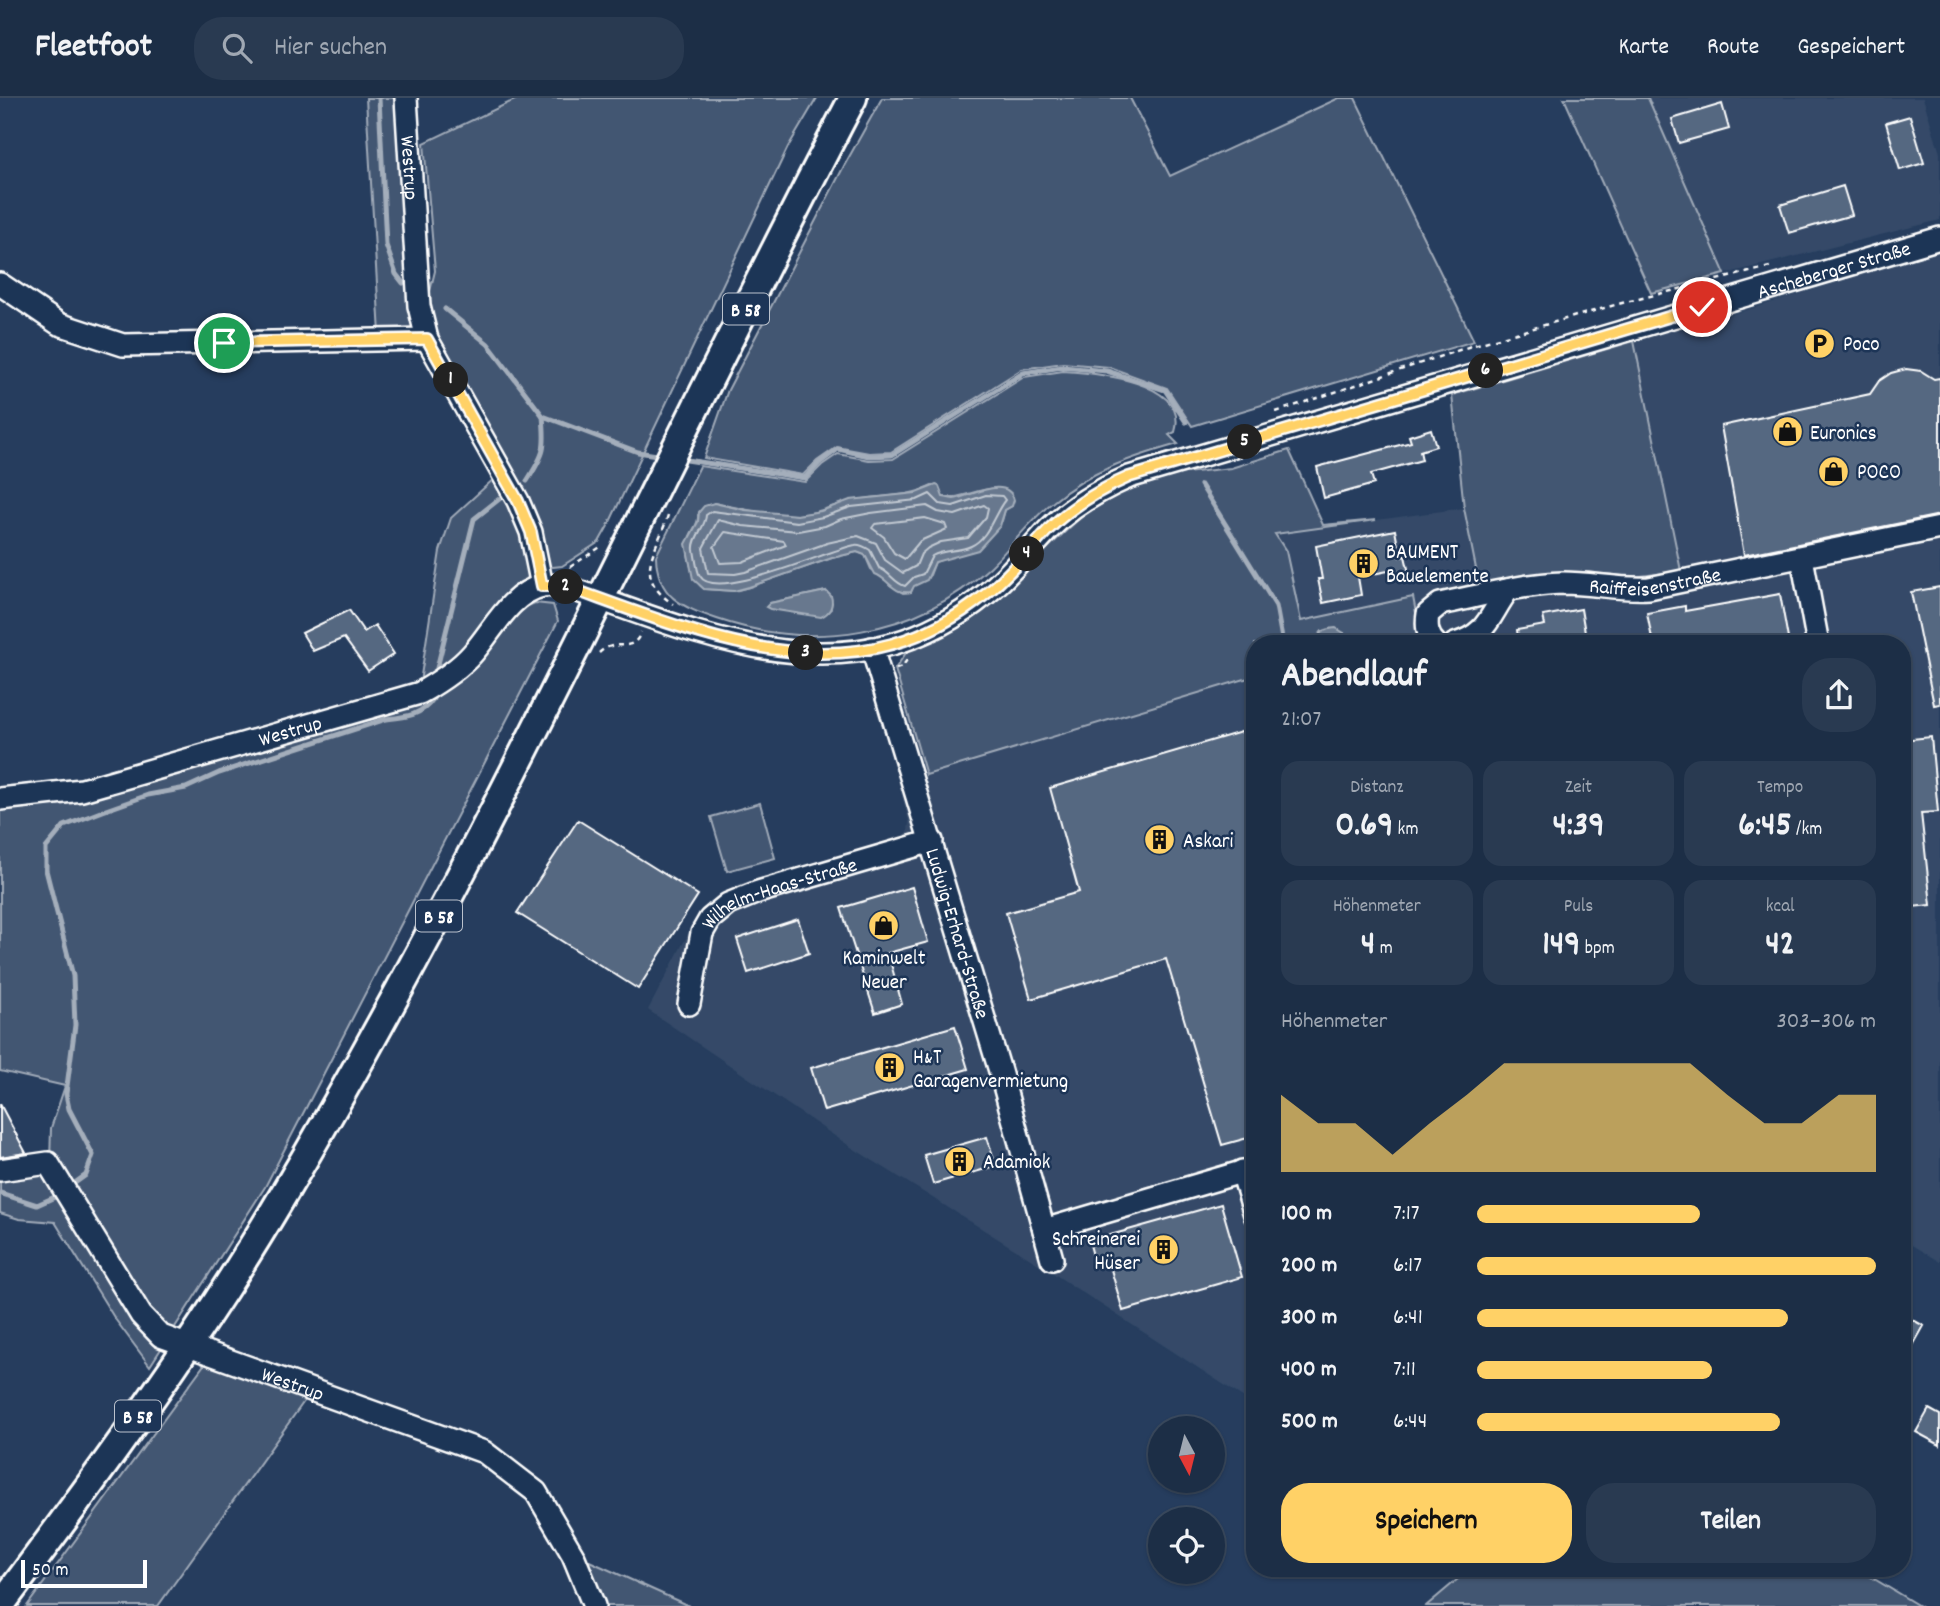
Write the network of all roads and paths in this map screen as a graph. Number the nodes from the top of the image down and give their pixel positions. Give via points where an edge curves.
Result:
1 (406, 98) edge
2 (853, 98) edge
3 (1940, 238) edge
4 (0, 284) edge
5 (427, 339) junction
6 (1940, 528) edge
7 (599, 556) dead end
8 (1802, 558) junction
9 (542, 586) junction
10 (1508, 590) junction
11 (601, 599) junction
12 (1429, 635) edge
13 (1477, 635) edge
14 (1816, 635) edge
15 (872, 648) junction
16 (0, 799) edge
17 (932, 841) junction
18 (689, 1004) dead end
19 (0, 1170) edge
20 (1246, 1171) edge
21 (1044, 1230) junction
22 (1052, 1259) dead end
23 (186, 1346) junction
24 (0, 1606) edge
25 (594, 1606) edge

1 - 5 street, Westrup via 419,306
2 - 11 main road, B 58
3 - 15 street, Ascheberger Straße via 1129,477 1102,489 1062,517 1009,573 967,608 928,630
4 - 5 street via 59,324 123,345
5 - 9 street, Westrup via 518,501 531,532
6 - 8 street, Raiffeisenstraße
7 - 9 path via 605,544
8 - 10 street, Raiffeisenstraße via 1649,588 1572,583
8 - 14 street
9 - 11 street via 564,586
9 - 16 street, Westrup via 508,608 472,654 421,693 82,790
10 - 12 street, Raiffeisenstraße via 1440,604 1428,614
10 - 13 street
11 - 15 street, Ascheberger Straße via 686,630 756,648 820,653
11 - 23 main road, B 58 via 404,983 282,1197
15 - 17 street, Ludwig-Erhard-Straße
17 - 18 street, Wilhelm-Haas-Straße via 728,904 702,933
17 - 21 street, Ludwig-Erhard-Straße
19 - 23 street, Westrup via 48,1163 141,1315 161,1336
20 - 21 street
21 - 22 street, Ludwig-Erhard-Straße
23 - 24 main road, B 58 via 83,1496
23 - 25 street, Westrup via 484,1452 536,1492 573,1555

